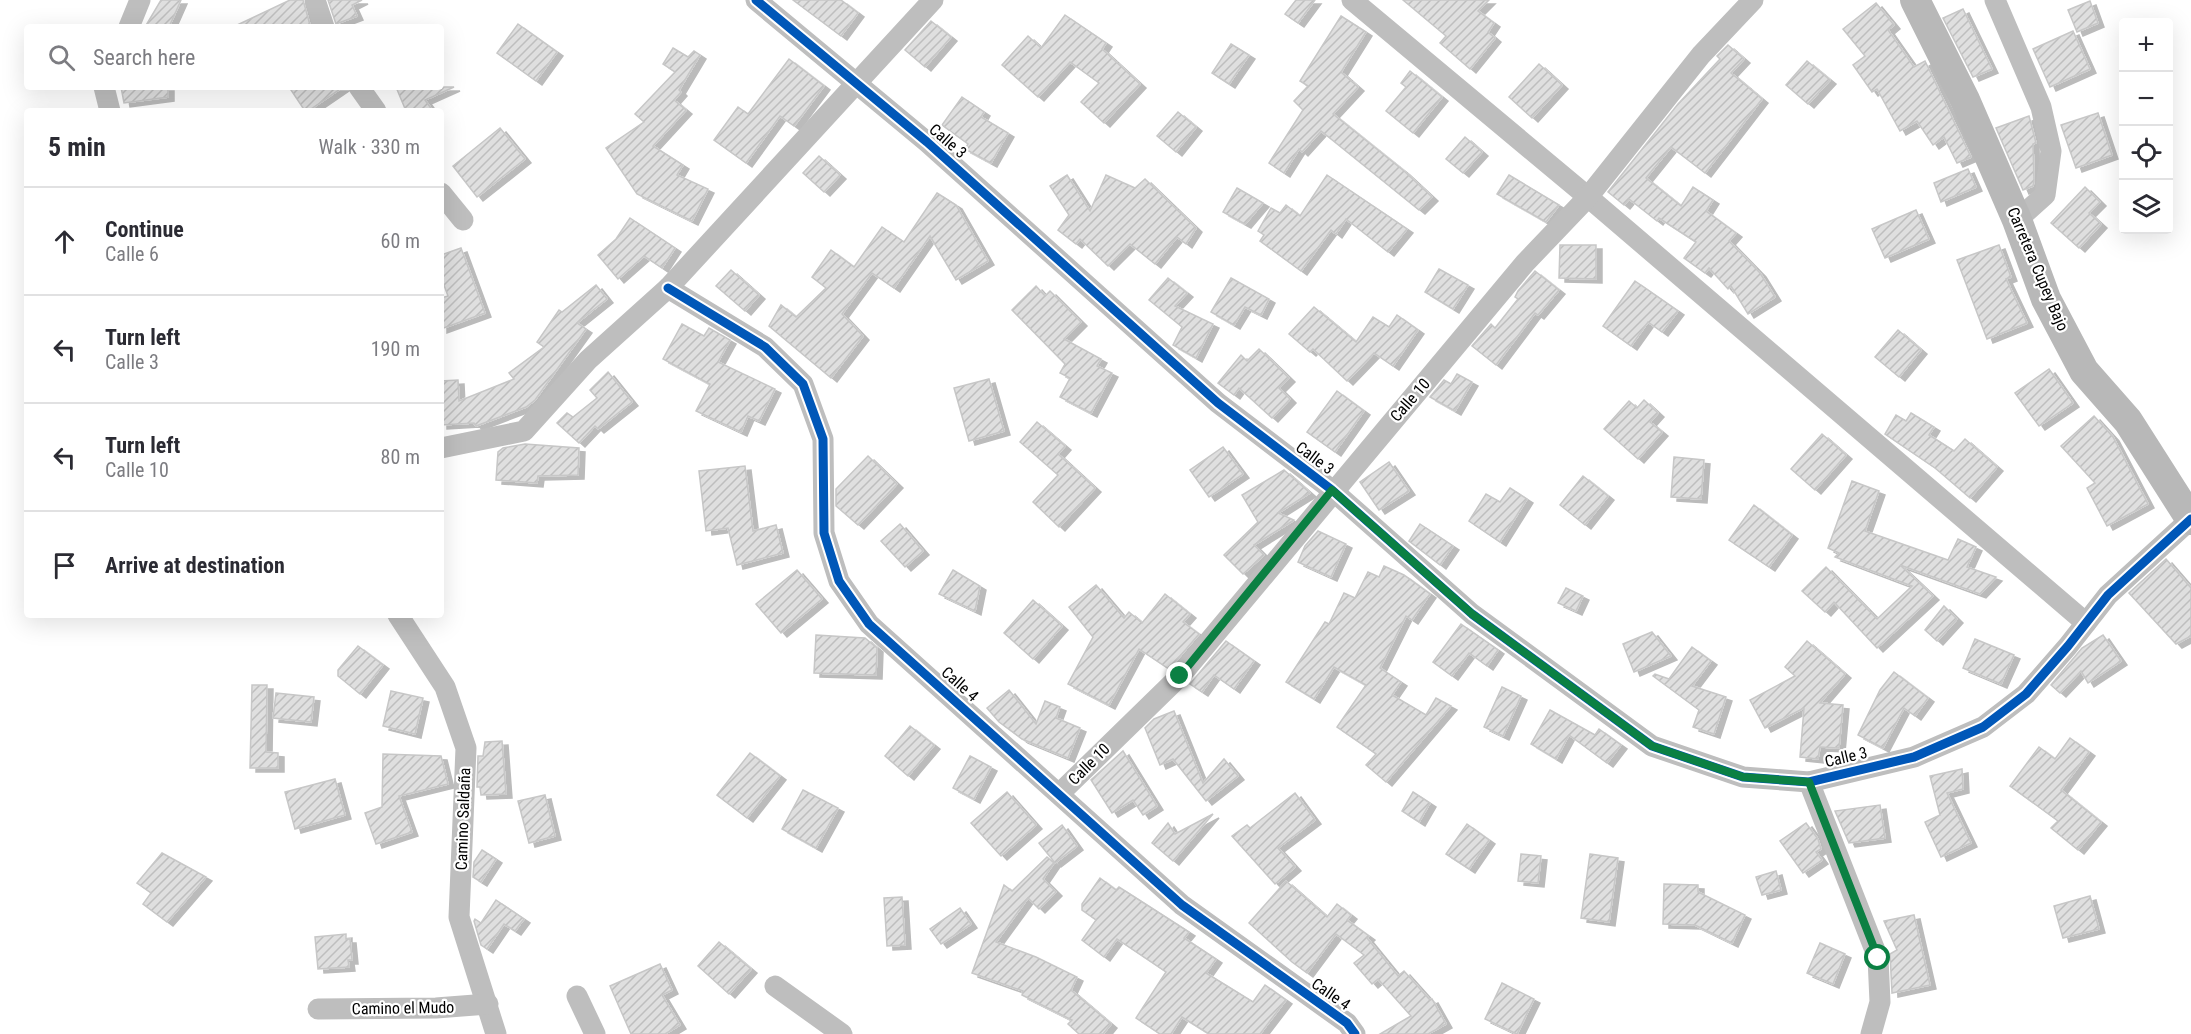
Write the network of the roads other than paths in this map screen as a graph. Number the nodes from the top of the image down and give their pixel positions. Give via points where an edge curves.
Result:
1 (140, 0) edge
2 (315, 0) edge
3 (756, 0) edge
4 (933, 0) edge
5 (1352, 0) edge
6 (1753, 0) edge
7 (1915, 0) edge
8 (1995, 0) edge
9 (130, 24) edge
10 (323, 24) edge
11 (857, 84) junction
12 (105, 90) edge
13 (361, 90) edge
14 (109, 108) edge
15 (374, 108) edge
16 (444, 197) edge
17 (1588, 197) junction
18 (463, 220) dead end
19 (2017, 220) junction
20 (668, 288) junction
21 (444, 447) edge
22 (1332, 490) junction
23 (2189, 511) edge
24 (400, 618) edge
25 (2086, 623) junction
26 (1809, 782) junction
27 (1059, 794) junction
28 (775, 986) dead end
29 (577, 996) dead end
30 (488, 1004) junction
31 (318, 1009) dead end
32 (496, 1034) edge
33 (595, 1034) edge
34 (842, 1034) edge
35 (1355, 1034) edge
36 (1871, 1034) edge

1 - 9 street
2 - 10 street
3 - 11 street, Calle 3
4 - 11 street
5 - 17 street
6 - 17 street, Calle 10 via 1701,55
7 - 19 street, Carretera Cupey Bajo via 1965,100
8 - 19 street via 2041,107 2051,152 2045,195
11 - 20 street
11 - 22 street, Calle 3 via 1218,403
12 - 14 street
13 - 15 street
16 - 18 street
17 - 22 street, Calle 10 via 1525,263
17 - 25 street
19 - 23 street, Carretera Cupey Bajo via 2046,299 2084,371 2128,421
20 - 21 street via 588,360 524,430
20 - 27 street, Calle 4 via 765,347 803,384 823,439 824,533 839,581 869,624
22 - 26 street, Calle 3 via 1472,614 1652,746 1743,777
22 - 27 street, Calle 10 via 1180,676
23 - 25 street, Calle 3
24 - 30 street, Camino Saldaña via 445,687 466,748 459,917
25 - 26 street, Calle 3 via 2026,694 1983,728 1914,757
26 - 36 street via 1878,958 1880,1002
27 - 35 street, Calle 4 via 1182,906 1347,1023
28 - 34 street
29 - 33 street
30 - 31 street, Camino el Mudo
30 - 32 street, Camino Saldaña

